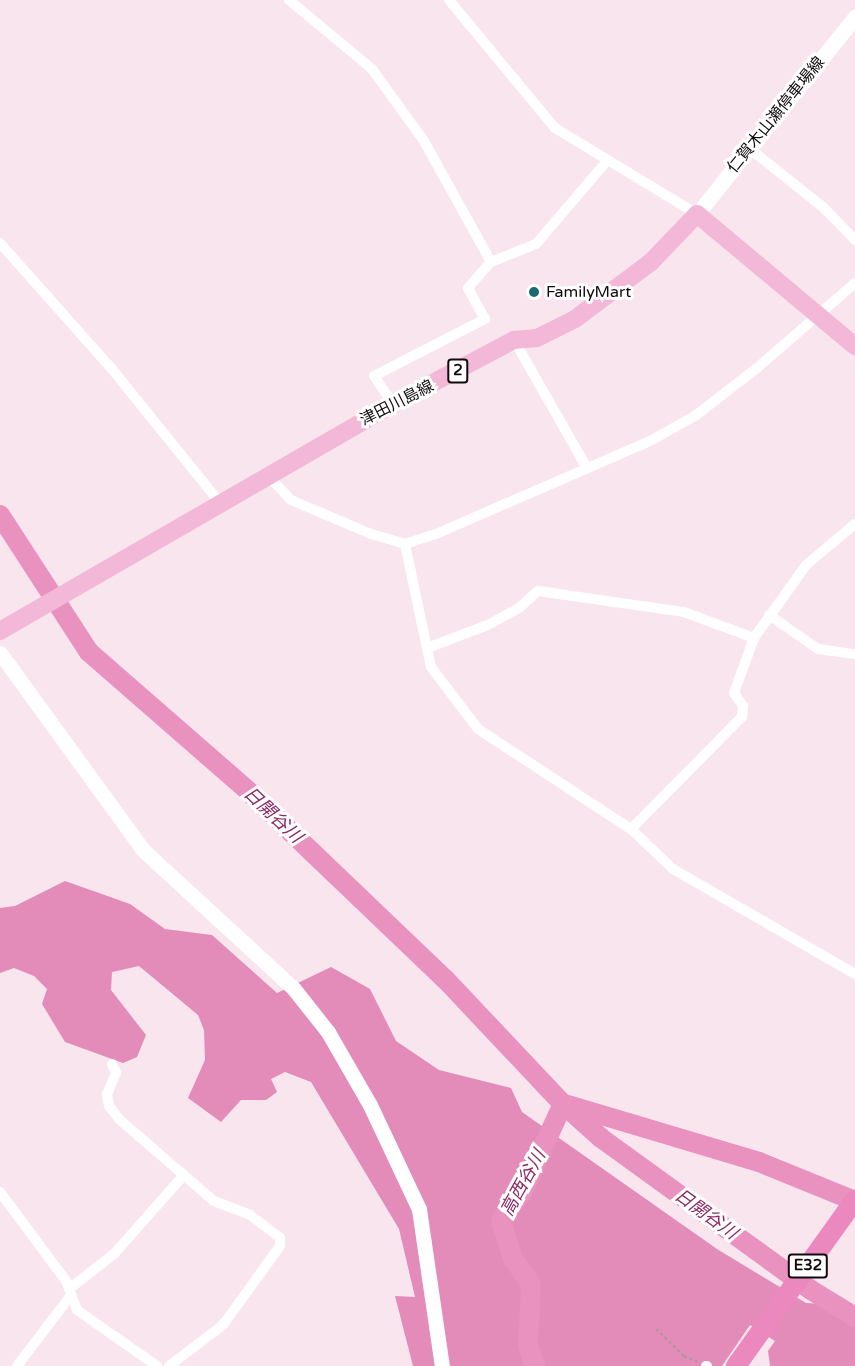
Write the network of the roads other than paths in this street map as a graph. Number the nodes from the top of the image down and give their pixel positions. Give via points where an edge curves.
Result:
1 (290, 0) edge
2 (449, 0) edge
3 (855, 17) edge
4 (749, 148) junction
5 (606, 162) junction
6 (697, 214) junction
7 (855, 240) edge
8 (0, 243) edge
9 (491, 262) junction
10 (855, 283) edge
11 (819, 313) junction
12 (514, 340) junction
13 (855, 346) edge
14 (393, 404) junction
15 (587, 468) junction
16 (268, 476) junction
17 (220, 503) junction
18 (855, 524) edge
19 (405, 544) junction
20 (769, 615) junction
21 (3, 629) edge
22 (754, 638) junction
23 (427, 648) junction
24 (0, 653) edge
25 (855, 654) edge
26 (631, 829) junction
27 (855, 974) edge
28 (112, 1064) dead end
29 (183, 1176) junction
30 (0, 1192) edge
31 (855, 1200) edge
32 (70, 1292) junction
33 (17, 1366) edge
34 (157, 1366) edge
35 (169, 1366) edge
36 (442, 1366) edge
37 (736, 1366) edge

1 - 9 street via 372,69 424,141
2 - 5 street via 555,128
3 - 4 street, 仁賀木山瀬停車場線
4 - 6 street, 仁賀木山瀬停車場線
4 - 7 street via 824,208
5 - 6 street
5 - 9 street via 536,244
6 - 11 main road
6 - 12 main road, 津田川島線 / 2 via 651,262 609,296 537,338
8 - 17 street via 112,369
9 - 14 street via 468,288 485,319 374,375
10 - 11 street
11 - 13 main road
11 - 15 street via 695,416
12 - 14 main road, 津田川島線 / 2
12 - 15 street
14 - 16 main road, 津田川島線 / 2
15 - 19 street via 500,508
16 - 17 main road, 津田川島線 / 2
16 - 19 street via 291,500
17 - 21 main road, 津田川島線 / 2
18 - 20 street via 806,565
19 - 23 street
20 - 22 street
20 - 25 street via 818,649
22 - 23 street via 684,612 538,591 526,603 488,625
22 - 26 street via 734,693 743,706 742,717
23 - 26 street via 439,680 477,729
24 - 36 street via 143,849 294,989 328,1032 370,1105 418,1209
26 - 27 street via 673,869
28 - 29 street via 116,1073 107,1094 109,1106
29 - 32 street via 114,1254
29 - 35 street via 214,1201 250,1215 280,1238 280,1246 223,1325
30 - 32 street
31 - 37 highway, E32
32 - 33 street
32 - 34 street via 77,1310 94,1326

